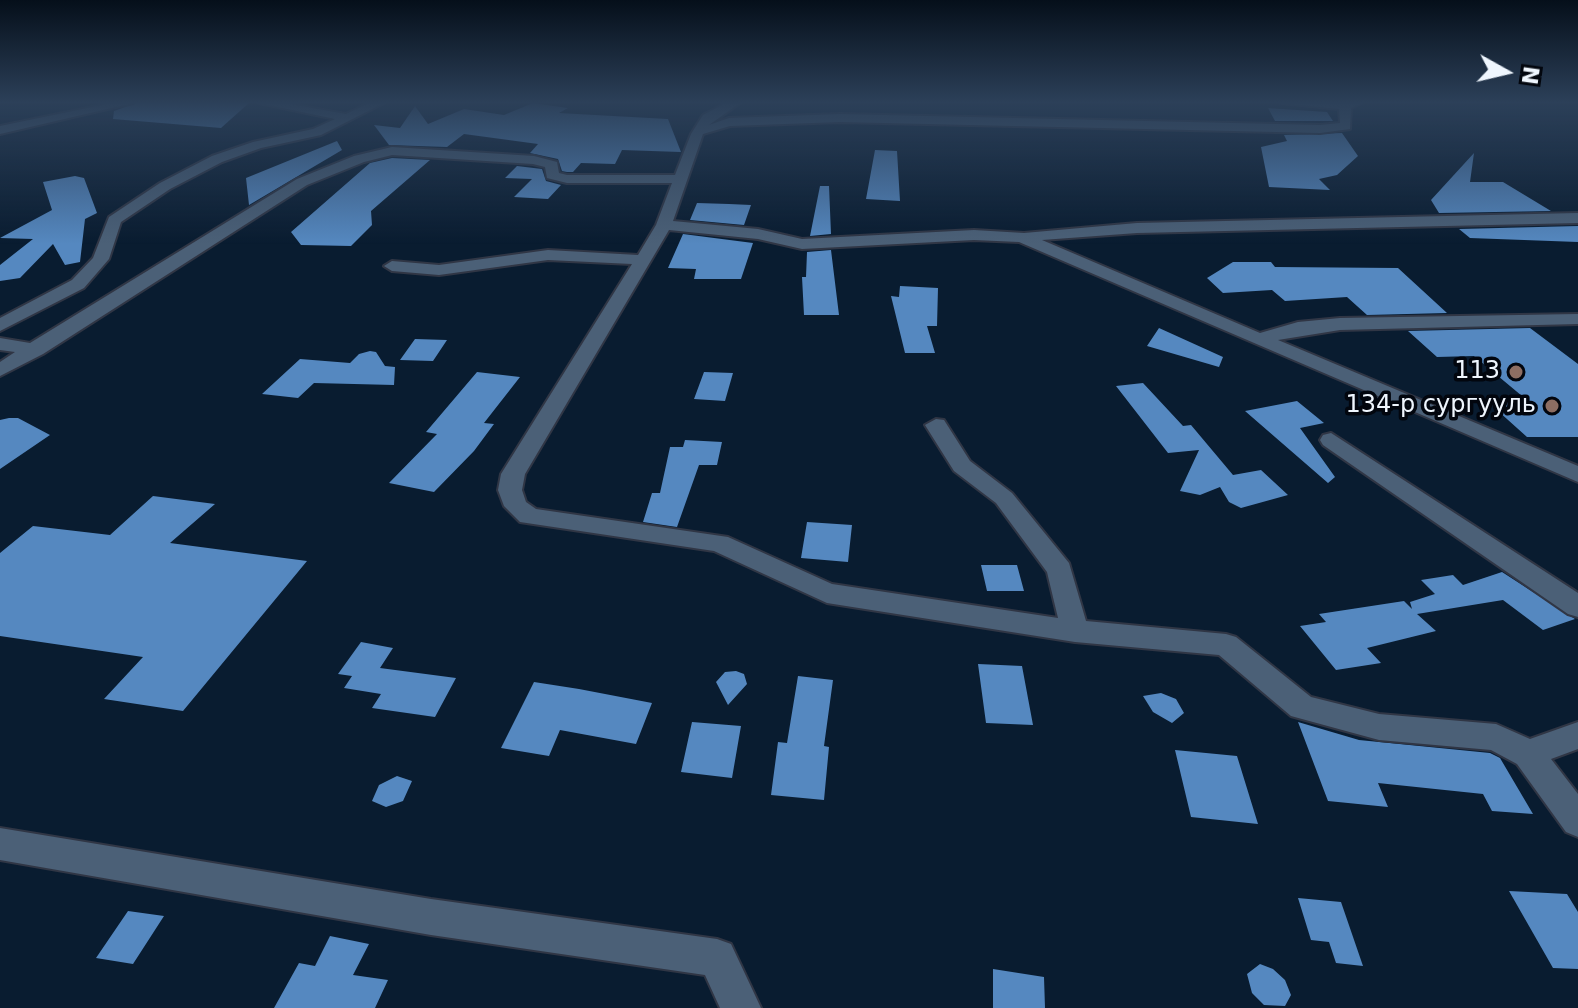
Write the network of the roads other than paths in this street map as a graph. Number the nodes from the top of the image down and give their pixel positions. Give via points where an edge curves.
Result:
1 (243, 150) edge
2 (692, 150) edge
3 (683, 179) junction
4 (1578, 218) edge
5 (664, 225) junction
6 (1137, 228) junction
7 (1022, 237) junction
8 (642, 260) junction
9 (392, 266) dead end
10 (1099, 269) junction
11 (147, 279) junction
12 (1578, 319) edge
13 (1, 331) edge
14 (1260, 339) junction
15 (36, 350) junction
16 (0, 370) edge
17 (936, 425) dead end
18 (1331, 440) dead end
19 (1578, 475) edge
20 (1578, 607) edge
21 (1075, 631) junction
22 (1578, 735) edge
23 (1528, 754) junction
24 (1578, 821) edge
25 (0, 844) edge
26 (741, 1008) edge

1 - 13 street via 165,186 114,220 101,259 78,284
2 - 3 street
3 - 5 street
3 - 11 street via 581,180 552,175 552,165 534,160 392,151 302,182
4 - 6 street
5 - 7 street via 802,244
5 - 8 street
6 - 7 street
6 - 10 street via 1110,236
7 - 10 street
8 - 9 street via 548,255 439,270
8 - 21 street via 513,474 510,490 516,506 529,516 719,543 827,593
10 - 14 street
11 - 13 street
11 - 15 street
12 - 14 street via 1340,324
13 - 15 street
14 - 19 street
15 - 16 street
17 - 21 street via 962,466 1004,498 1060,570
18 - 20 street
21 - 23 street via 1226,645 1302,707 1379,727 1496,737
22 - 23 street
23 - 24 street
25 - 26 street via 431,917 717,958

